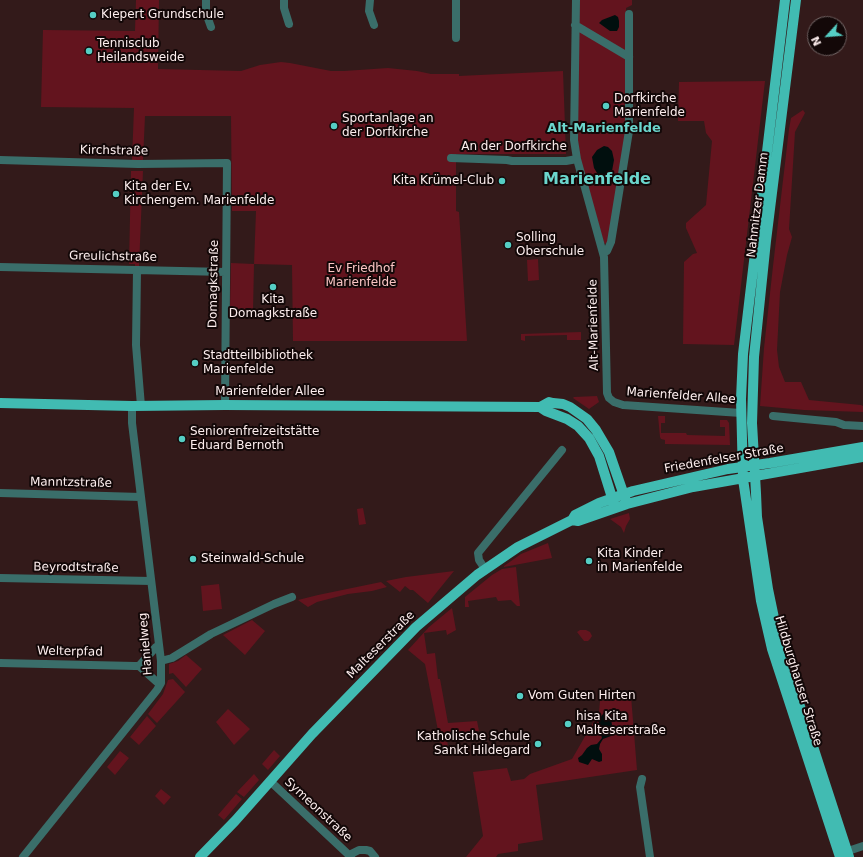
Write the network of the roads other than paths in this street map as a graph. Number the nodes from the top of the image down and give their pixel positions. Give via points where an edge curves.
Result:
1 (206, 0) edge
2 (284, 0) edge
3 (370, 0) edge
4 (456, 0) edge
5 (576, 0) edge
6 (785, 0) edge
7 (796, 0) edge
8 (629, 14) dead end
9 (289, 24) dead end
10 (374, 25) dead end
11 (575, 25) junction
12 (211, 27) dead end
13 (456, 38) dead end
14 (629, 58) junction
15 (451, 158) dead end
16 (577, 159) junction
17 (0, 160) edge
18 (227, 163) joint
19 (603, 252) junction
20 (0, 267) edge
21 (137, 270) junction
22 (226, 272) junction
23 (609, 398) joint
24 (0, 403) edge
25 (225, 405) junction
26 (137, 406) junction
27 (540, 407) junction
28 (741, 413) junction
29 (752, 414) junction
30 (773, 416) dead end
31 (863, 426) edge
32 (863, 448) edge
33 (562, 450) dead end
34 (863, 457) edge
35 (754, 466) junction
36 (742, 467) junction
37 (755, 477) junction
38 (743, 479) junction
39 (0, 494) edge
40 (623, 494) junction
41 (141, 497) junction
42 (613, 503) junction
43 (627, 504) junction
44 (485, 569) junction
45 (0, 578) edge
46 (151, 581) junction
47 (292, 597) dead end
48 (159, 647) junction
49 (161, 660) junction
50 (0, 663) edge
51 (139, 666) junction
52 (161, 683) junction
53 (642, 779) dead end
54 (270, 782) junction
55 (863, 846) edge
56 (844, 855) edge
57 (350, 856) edge
58 (23, 857) edge
59 (200, 857) edge
60 (375, 857) edge
61 (650, 857) edge

1 - 12 street via 206,13
2 - 9 street
3 - 10 street
4 - 13 street
5 - 11 street, Alt-Marienfelde
6 - 28 main road, Nahmitzer Damm via 745,334
7 - 29 main road, Nahmitzer Damm via 758,312
8 - 14 street
11 - 14 street
11 - 16 street, Alt-Marienfelde via 573,133
14 - 19 street via 629,131 611,242
15 - 16 street, An der Dorfkirche via 512,161
16 - 19 street, Alt-Marienfelde
17 - 18 street, Kirchstraße via 138,164
18 - 22 street, Domagkstraße
19 - 23 street, Alt-Marienfelde
20 - 21 street, Greulichstraße
21 - 22 street, Greulichstraße
21 - 26 street, Hanielweg
22 - 25 street, Domagkstraße
23 - 28 street, Marienfelder Allee via 623,405
24 - 26 main road, Marienfelder Allee
25 - 26 main road, Marienfelder Allee
25 - 27 main road, Marienfelder Allee
26 - 41 street, Hanielweg via 132,423
27 - 40 main road, Marienfelder Allee via 549,402 563,404 589,421 609,452
27 - 42 main road, Marienfelder Allee via 567,419 589,438 599,456
28 - 29 main road, Marienfelder Allee
28 - 36 main road, Hildburghauser Straße
29 - 35 main road
30 - 31 street
32 - 35 main road, Friedenfelser Straße
33 - 44 street via 478,553
34 - 37 main road, Friedenfelser Straße
35 - 36 main road, Friedenfelser Straße
35 - 37 main road
36 - 38 main road, Hildburghauser Straße
36 - 40 main road, Friedenfelser Straße
37 - 38 main road, Friedenfelser Straße
37 - 56 main road, Hildburghauser Straße via 757,517 773,617
38 - 43 main road, Friedenfelser Straße via 693,487
38 - 56 main road, Hildburghauser Straße via 761,601 772,649
39 - 41 street, Manntzstraße
40 - 42 main road, Friedenfelser Straße
40 - 43 main road, Marienfelder Allee
41 - 46 street, Hanielweg
42 - 43 main road, Friedenfelser Straße
42 - 44 main road, Friedenfelser Straße via 575,515 572,520 518,547
44 - 54 main road, Malteserstraße via 411,633 319,726
45 - 46 street, Beyrodtstraße
46 - 48 street, Hanielweg
47 - 49 street via 211,634 172,658
48 - 49 street, Hanielweg
48 - 51 street via 156,647
49 - 52 street, Hanielweg
50 - 51 street, Welterpfad
51 - 52 street
52 - 58 street, Hanielweg
53 - 61 street via 640,787
54 - 57 street, Symeonstraße
54 - 59 main road, Malteserstraße
55 - 56 street
57 - 60 street, Symeonstraße via 358,850 366,850

